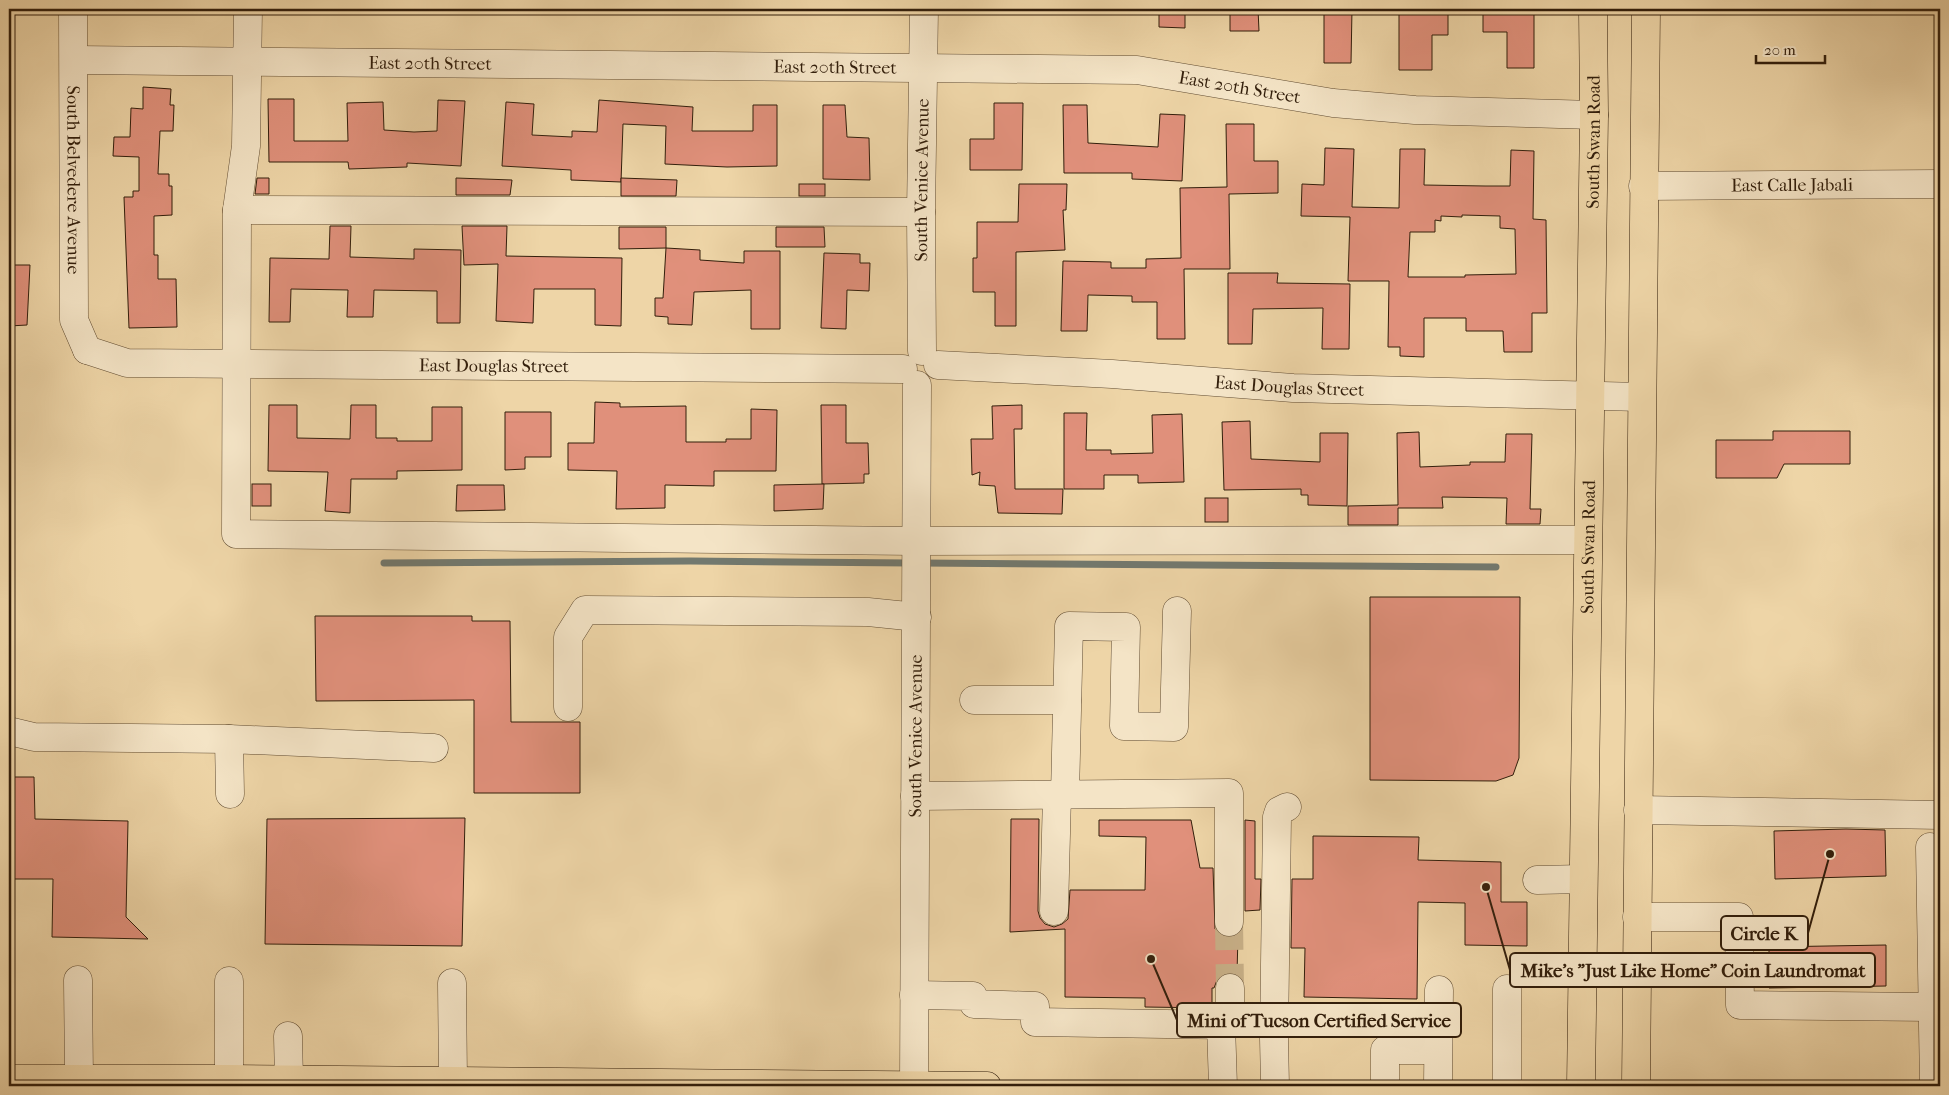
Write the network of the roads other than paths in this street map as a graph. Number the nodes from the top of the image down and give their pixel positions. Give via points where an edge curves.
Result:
1 (73, 9) edge
2 (248, 9) edge
3 (924, 9) edge
4 (1593, 9) edge
5 (1646, 9) edge
6 (74, 60) junction
7 (249, 62) junction
8 (923, 67) junction
9 (1594, 114) junction
10 (1940, 184) edge
11 (1642, 186) junction
12 (237, 210) junction
13 (921, 212) junction
14 (82, 354) joint
15 (236, 364) junction
16 (920, 367) junction
17 (1589, 396) junction
18 (1641, 396) junction
19 (1587, 540) junction
20 (916, 541) junction
21 (1177, 611) dead end
22 (917, 617) junction
23 (974, 700) dead end
24 (1067, 700) junction
25 (568, 707) dead end
26 (9, 731) edge
27 (229, 739) junction
28 (434, 748) dead end
29 (230, 794) dead end
30 (1061, 794) junction
31 (916, 796) junction
32 (1287, 807) dead end
33 (1638, 810) junction
34 (1940, 815) edge
35 (1930, 847) dead end
36 (1583, 879) junction
37 (1537, 880) dead end
38 (1054, 911) dead end
39 (1637, 917) junction
40 (1230, 922) tunnel mouth
41 (78, 980) dead end
42 (229, 981) dead end
43 (452, 984) dead end
44 (1230, 988) tunnel mouth
45 (1507, 989) dead end
46 (1439, 990) dead end
47 (914, 995) junction
48 (1932, 1007) junction
49 (1221, 1025) junction
50 (288, 1036) dead end
51 (1438, 1050) junction
52 (9, 1079) edge
53 (79, 1079) junction
54 (289, 1080) junction
55 (453, 1081) junction
56 (229, 1083) edge
57 (914, 1086) edge
58 (988, 1086) edge
59 (1223, 1086) edge
60 (1275, 1086) edge
61 (1385, 1086) edge
62 (1438, 1086) edge
63 (1507, 1086) edge
64 (1581, 1086) edge
65 (1636, 1086) edge
66 (1934, 1086) edge

1 - 6 street, South Belvedere Avenue
2 - 7 street
3 - 8 street, South Venice Avenue
4 - 9 main road, South Swan Road
5 - 11 main road
6 - 7 street, East 20th Street
6 - 14 street, South Belvedere Avenue via 74,320
7 - 8 street, East 20th Street
7 - 12 street via 246,146
8 - 9 street, East 20th Street via 1137,70 1333,104 1415,110
8 - 13 street, South Venice Avenue
9 - 17 main road, South Swan Road
10 - 11 street, East Calle Jabali
11 - 18 main road
12 - 13 street
12 - 15 street
13 - 16 street, South Venice Avenue
14 - 15 street, East Douglas Street via 127,363
15 - 16 street, East Douglas Street
15 - 20 street via 236,534
16 - 17 street, East Douglas Street via 1112,374 1293,388
16 - 20 street, South Venice Avenue
17 - 18 street, East Douglas Street
17 - 19 main road, South Swan Road
18 - 33 main road
19 - 20 street
19 - 36 main road, South Swan Road
20 - 22 street, South Venice Avenue
21 - 24 street via 1174,727 1124,726 1126,627 1069,626
22 - 25 street via 868,612 585,610 568,637
22 - 31 street, South Venice Avenue
23 - 24 street
24 - 30 street
26 - 27 street via 34,737
27 - 28 street
27 - 29 street
30 - 31 street
30 - 38 street
30 - 40 street via 1230,793
31 - 47 street, South Venice Avenue
32 - 60 street via 1279,811 1277,817
33 - 34 street
33 - 39 main road
35 - 48 street
36 - 37 street
36 - 64 main road, South Swan Road
39 - 48 street via 1739,917 1740,1005
39 - 65 main road
41 - 53 street
42 - 56 street
43 - 55 street
44 - 49 street via 1230,1025
45 - 63 street
46 - 51 street
47 - 49 street via 973,996 974,1004 1036,1006 1035,1022
47 - 57 street, South Venice Avenue
48 - 66 street
49 - 59 street
50 - 54 street
51 - 61 street via 1385,1050
51 - 62 street
52 - 53 main road
53 - 56 main road
54 - 55 main road
54 - 56 main road
55 - 57 main road
57 - 58 main road

